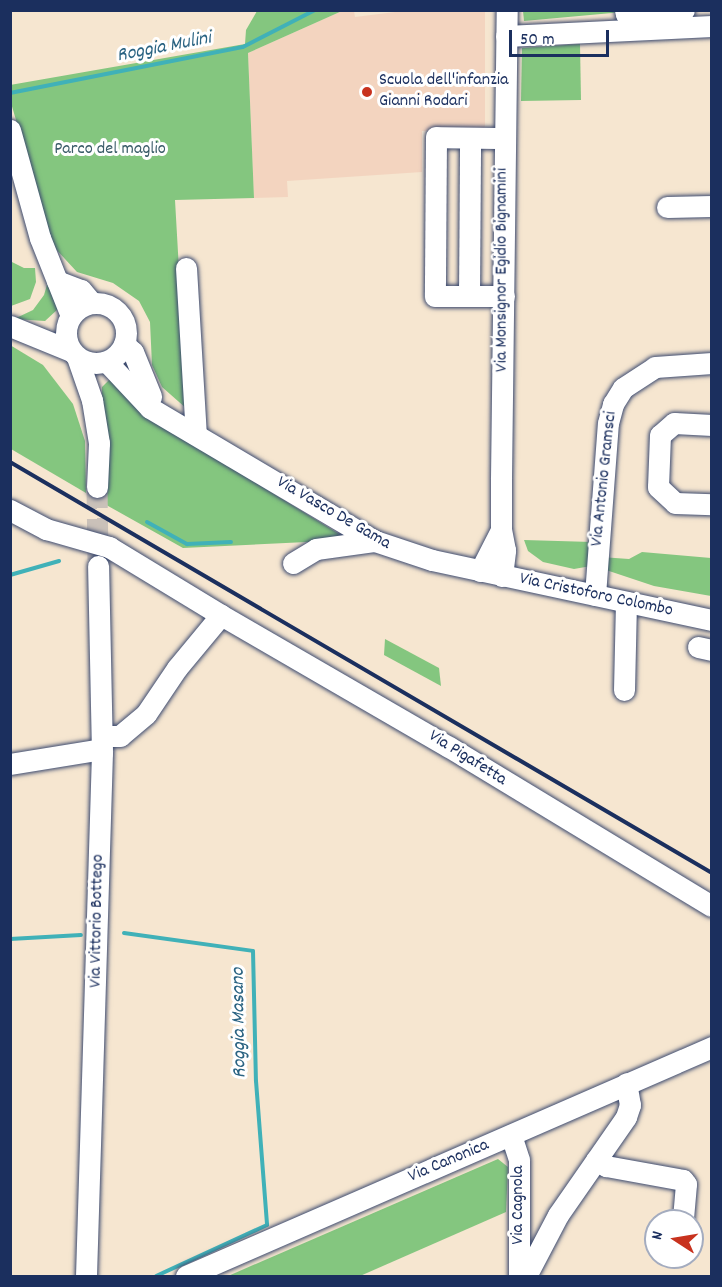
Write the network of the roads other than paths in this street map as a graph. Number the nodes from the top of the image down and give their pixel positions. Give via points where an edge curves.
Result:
1 (507, 10) edge
2 (626, 10) edge
3 (684, 10) edge
4 (711, 26) edge
5 (506, 36) junction
6 (10, 130) edge
7 (470, 138) junction
8 (504, 138) junction
9 (711, 206) edge
10 (667, 207) dead end
11 (186, 268) dead end
12 (57, 281) junction
13 (469, 296) junction
14 (504, 296) junction
15 (92, 303) junction
16 (70, 318) junction
17 (10, 326) edge
18 (31, 333) junction
19 (124, 344) junction
20 (74, 354) junction
21 (105, 362) junction
22 (711, 363) edge
23 (92, 400) junction
24 (157, 411) junction
25 (711, 425) edge
26 (196, 435) junction
27 (97, 487) tunnel mouth
28 (711, 504) edge
29 (10, 510) edge
30 (501, 530) junction
31 (375, 541) junction
32 (293, 563) dead end
33 (98, 566) tunnel mouth
34 (480, 571) junction
35 (502, 576) junction
36 (595, 595) junction
37 (626, 602) junction
38 (221, 615) junction
39 (711, 620) edge
40 (624, 690) dead end
41 (102, 743) junction
42 (10, 764) edge
43 (711, 906) edge
44 (711, 1047) edge
45 (626, 1083) junction
46 (511, 1135) junction
47 (596, 1160) junction
48 (684, 1209) edge
49 (519, 1210) junction
50 (548, 1232) junction
51 (86, 1276) edge
52 (186, 1276) edge
53 (519, 1276) edge
54 (526, 1276) edge

1 - 5 street, Via Monsignor Egidio Bignamini
2 - 3 street via 626,14
4 - 5 street
5 - 8 street, Via Monsignor Egidio Bignamini
6 - 12 street via 39,234
7 - 8 street
7 - 13 street
7 - 13 street via 436,137 435,296
8 - 14 street, Via Monsignor Egidio Bignamini
9 - 10 street
11 - 26 street
12 - 15 street via 81,290
12 - 16 street
13 - 14 street
14 - 30 street, Via Monsignor Egidio Bignamini
15 - 16 street
15 - 19 street via 103,303 120,314 125,323
16 - 18 street
16 - 20 street via 66,336
17 - 18 street
18 - 20 street via 37,340
19 - 21 street
19 - 24 street via 134,352
20 - 21 street via 91,363
20 - 23 street
21 - 23 street
21 - 24 street, Via Vasco De Gama
22 - 36 street, Via Antonio Gramsci via 655,367 623,388 613,404 608,423
23 - 27 street via 99,443
24 - 26 street, Via Vasco De Gama
25 - 28 street via 674,423 660,435 658,487 675,503
26 - 31 street, Via Vasco De Gama
29 - 38 street, Via Pigafetta via 46,529 109,548
30 - 34 street, Via Monsignor Egidio Bignamini
30 - 35 street, Via Monsignor Egidio Bignamini via 506,549
31 - 32 street via 316,549
31 - 34 street, Via Vasco De Gama via 405,554
33 - 41 street, Via Vittorio Bottego
34 - 35 street, Via Cristoforo Colombo
35 - 36 street, Via Cristoforo Colombo
36 - 37 street, Via Cristoforo Colombo
37 - 39 street, Via Cristoforo Colombo
37 - 40 street
38 - 41 street via 177,668 146,714 120,736
38 - 43 street, Via Pigafetta
41 - 42 street
41 - 51 street, Via Vittorio Bottego
44 - 45 street, Via Canonica
45 - 46 street, Via Canonica
45 - 47 street via 630,1105
46 - 49 street, Via Cagnola via 519,1153
46 - 52 street, Via Canonica
47 - 48 street via 606,1166 683,1180
47 - 50 street
49 - 50 street via 525,1229 539,1234
49 - 53 street, Via Cagnola
50 - 54 street

